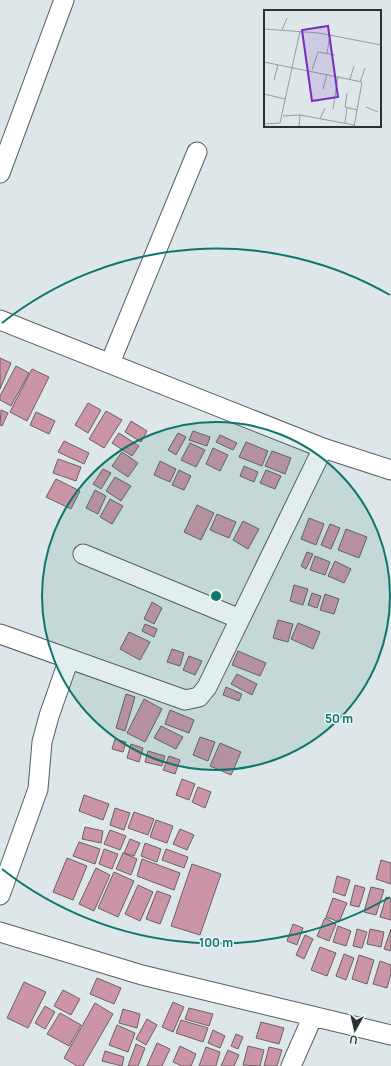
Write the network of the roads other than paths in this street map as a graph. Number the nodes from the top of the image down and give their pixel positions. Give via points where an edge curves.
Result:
1 (64, 0) edge
2 (197, 152) dead end
3 (0, 173) edge
4 (0, 320) edge
5 (110, 363) junction
6 (323, 448) junction
7 (391, 470) edge
8 (83, 554) dead end
9 (240, 619) junction
10 (0, 634) edge
11 (70, 659) junction
12 (0, 895) edge
13 (0, 932) edge
14 (313, 1016) junction
15 (391, 1035) edge
16 (290, 1066) edge

1 - 3 street
2 - 5 street
4 - 5 street
5 - 6 street
6 - 7 street
6 - 9 street
8 - 9 street
9 - 11 street via 207,687 199,697 185,700
10 - 11 street
11 - 12 street via 42,742 38,789
13 - 14 street via 142,975
14 - 15 street
14 - 16 street

